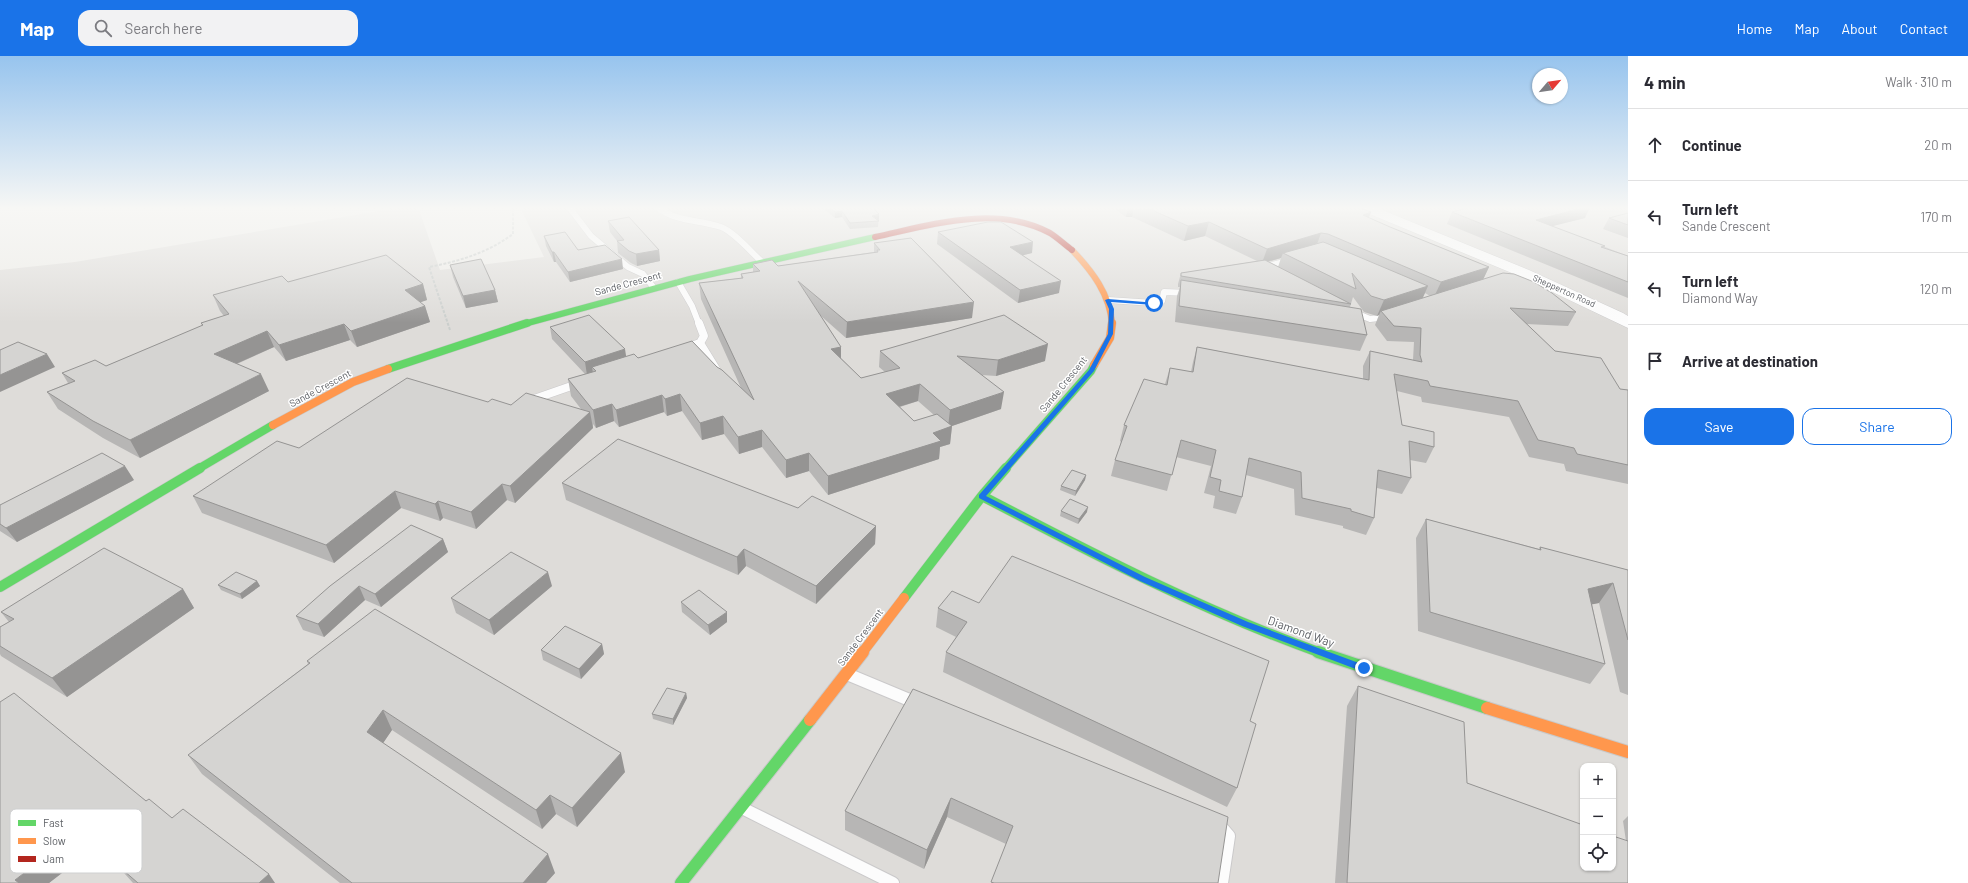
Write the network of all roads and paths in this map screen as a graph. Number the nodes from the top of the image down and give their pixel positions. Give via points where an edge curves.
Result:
1 (498, 246) edge
2 (602, 246) edge
3 (744, 246) edge
4 (835, 246) edge
5 (1067, 246) edge
6 (1458, 246) edge
7 (1297, 258) edge
8 (761, 261) junction
9 (1272, 272) edge
10 (1524, 273) junction
11 (1511, 277) edge
12 (678, 282) junction
13 (654, 288) junction
14 (1195, 294) edge
15 (1108, 300) junction
16 (1343, 308) edge
17 (1398, 314) edge
18 (1628, 322) edge
19 (700, 343) junction
20 (455, 344) junction
21 (677, 351) edge
22 (719, 375) edge
23 (587, 381) edge
24 (534, 399) edge
25 (982, 496) junction
26 (0, 587) edge
27 (846, 674) junction
28 (927, 707) edge
29 (1628, 752) edge
30 (741, 807) junction
31 (1208, 823) edge
32 (681, 883) edge
33 (893, 883) edge
34 (1222, 883) edge

1 - 20 path via 470,258 429,267
2 - 13 lane via 628,267 643,274
3 - 8 lane
4 - 8 street, Sande Crescent
5 - 15 street, Sande Crescent via 1099,282
6 - 10 street, Shepperton Road
7 - 9 lane via 1265,267
8 - 12 street, Sande Crescent
10 - 11 lane
10 - 18 street, Shepperton Road
12 - 13 street, Sande Crescent
12 - 19 lane via 692,306 704,336
13 - 20 street, Sande Crescent
14 - 15 lane via 1164,292 1162,301 1154,303
15 - 25 street, Sande Crescent via 1111,309 1111,334 1091,371
16 - 17 lane via 1377,320
19 - 21 lane
19 - 22 lane
20 - 26 street, Sande Crescent via 353,382 244,441
23 - 24 lane
25 - 27 street, Sande Crescent
25 - 29 street, Diamond Way via 1143,579 1245,624 1364,668
27 - 28 lane
27 - 30 street, Sande Crescent
30 - 32 street, Sande Crescent
30 - 33 lane
31 - 34 lane via 1223,829 1229,836

